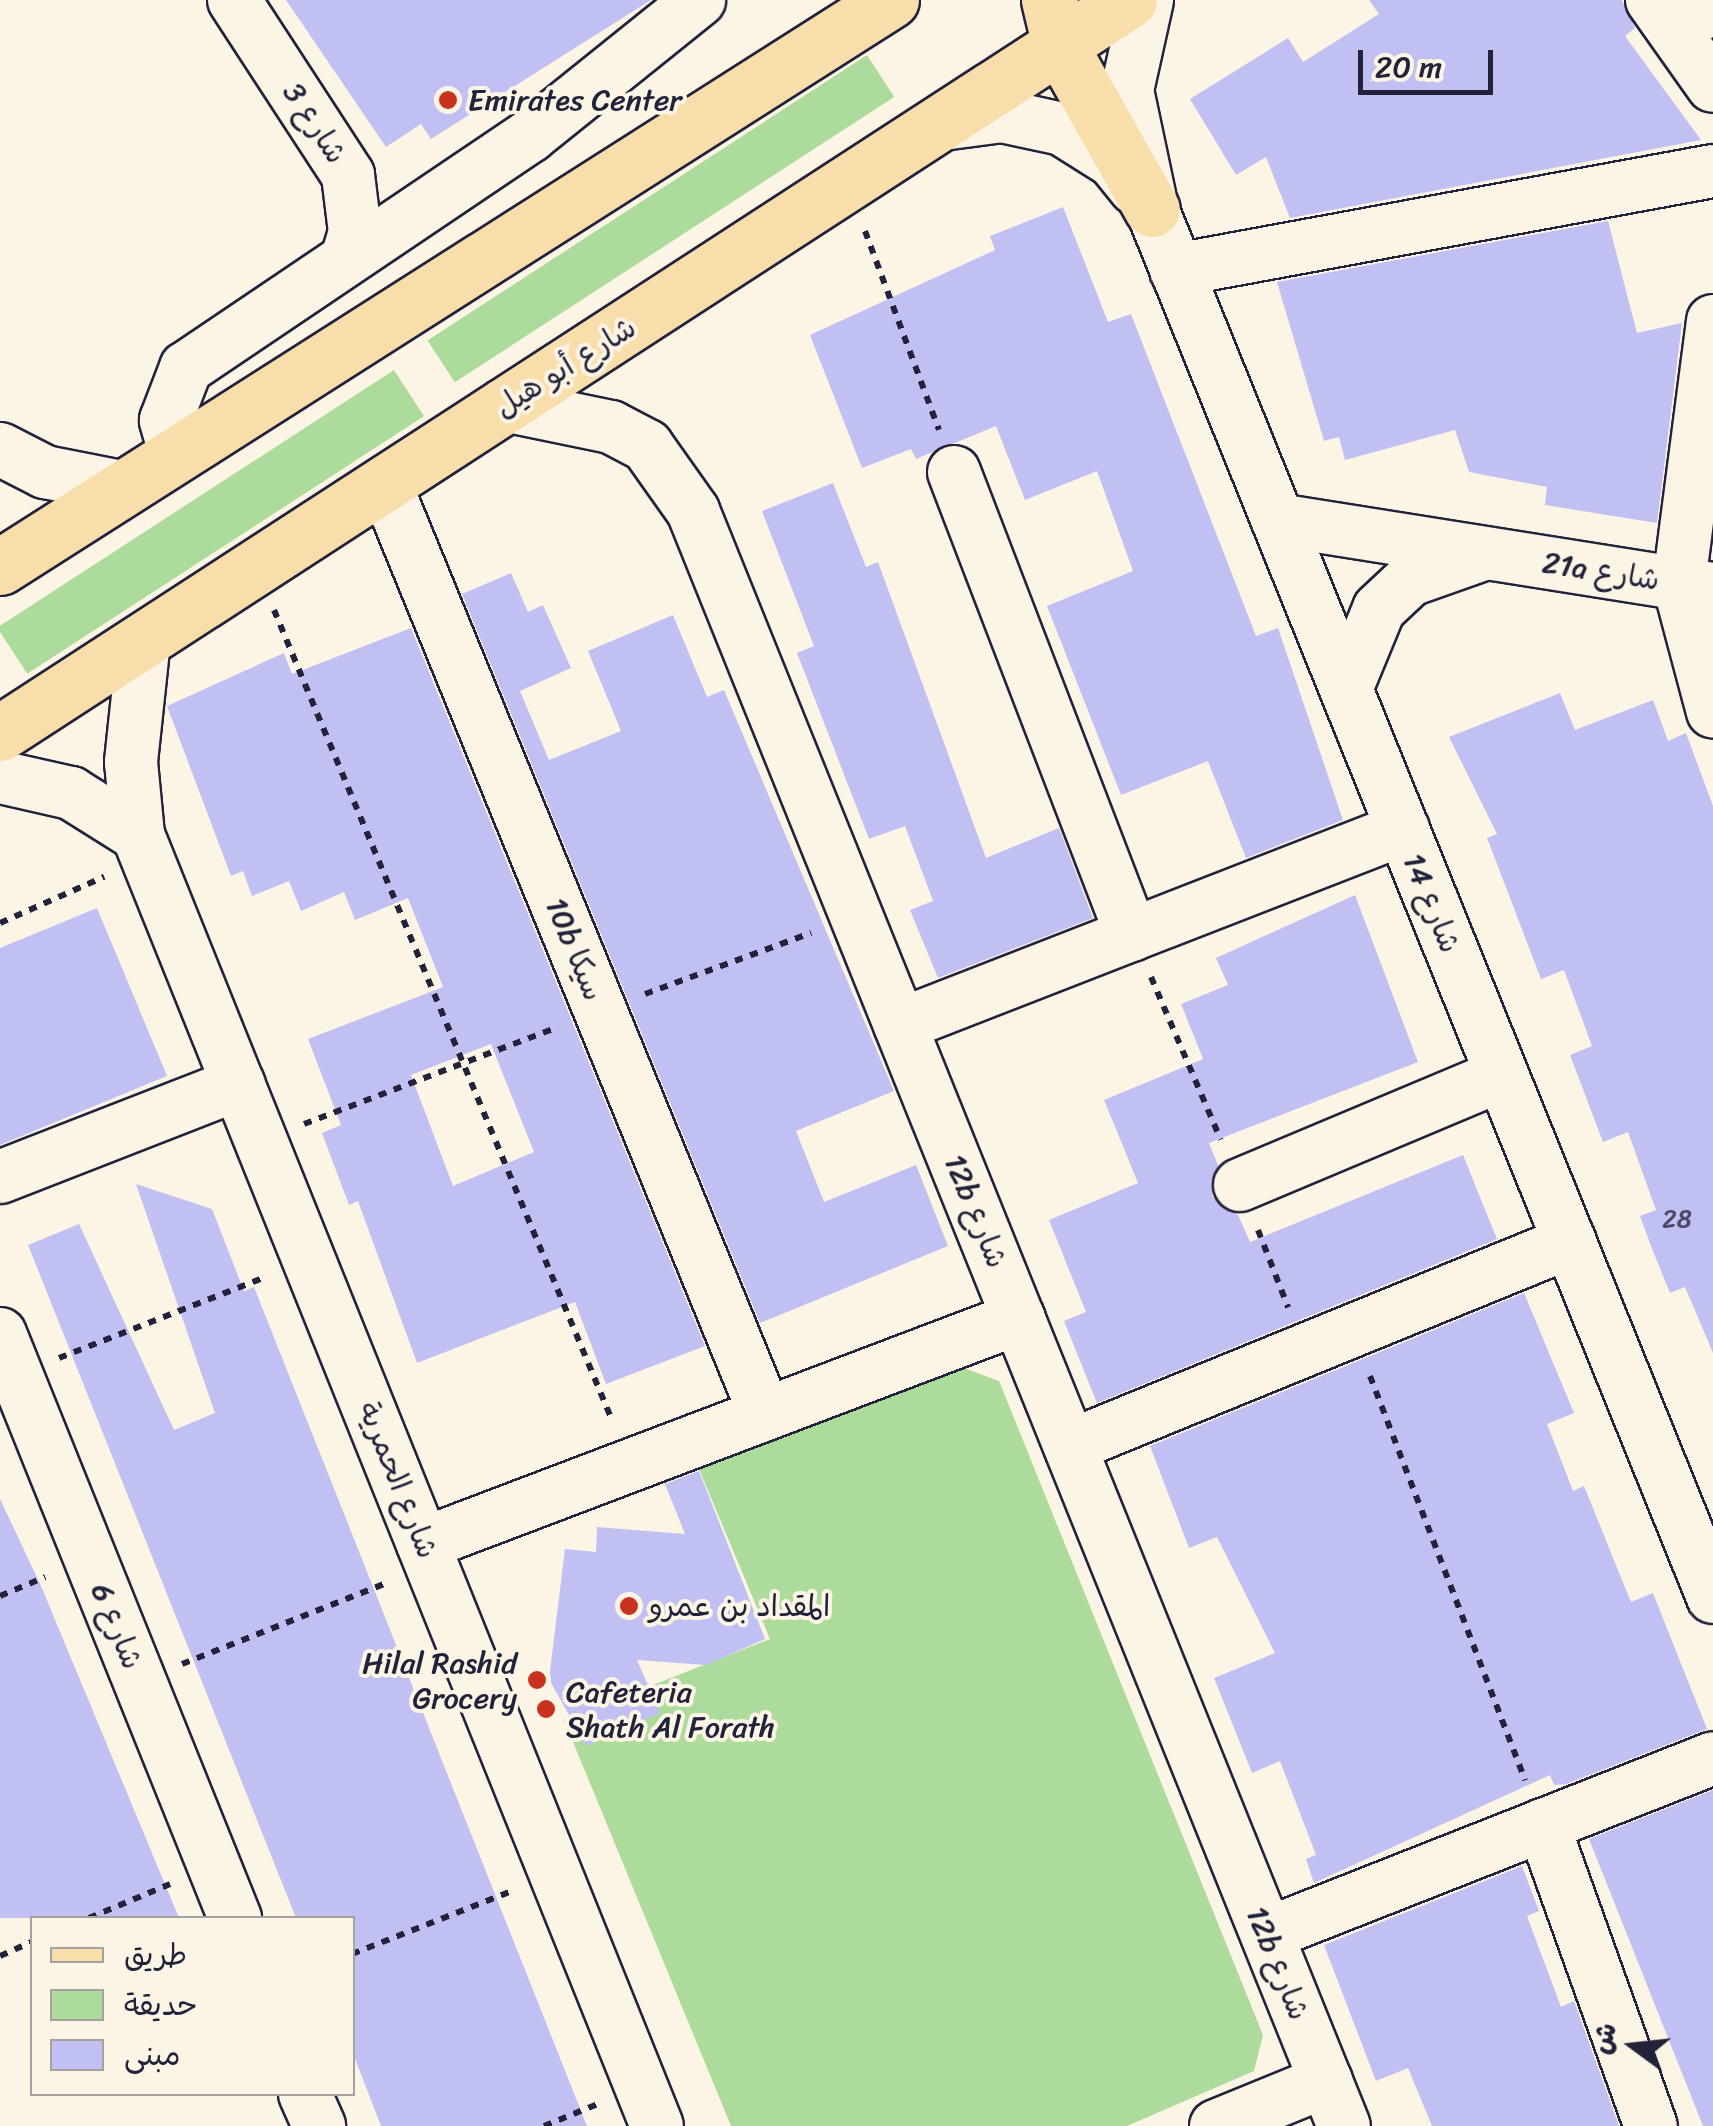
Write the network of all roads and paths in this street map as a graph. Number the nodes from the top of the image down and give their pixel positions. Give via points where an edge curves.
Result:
1 (234, 0) edge
2 (700, 0) edge
3 (892, 0) edge
4 (1129, 0) edge
5 (1148, 0) edge
6 (1680, 12) edge
7 (1054, 23) edge
8 (1713, 86) edge
9 (942, 124) junction
10 (1713, 171) edge
11 (849, 187) junction
12 (1152, 209) junction
13 (347, 259) junction
14 (1176, 270) junction
15 (1713, 321) edge
16 (504, 406) junction
17 (0, 448) edge
18 (176, 456) junction
19 (954, 472) joint
20 (385, 484) junction
21 (126, 488) junction
22 (1278, 520) junction
23 (1490, 553) junction
24 (0, 567) edge
25 (256, 568) junction
26 (1696, 586) edge
27 (144, 640) junction
28 (1346, 687) junction
29 (1713, 712) edge
30 (0, 733) edge
31 (0, 778) edge
32 (1403, 829) junction
33 (143, 847) junction
34 (0, 923) edge
35 (1132, 935) junction
36 (900, 1025) junction
37 (1502, 1075) junction
38 (238, 1084) junction
39 (0, 1176) edge
40 (1240, 1185) dead end
41 (1570, 1242) junction
42 (308, 1260) junction
43 (1018, 1318) junction
44 (8, 1355) edge
45 (765, 1414) junction
46 (1070, 1446) junction
47 (630, 1466) junction
48 (428, 1554) junction
49 (1713, 1596) edge
50 (139, 1680) junction
51 (1713, 1758) edge
52 (1543, 1825) junction
53 (214, 1866) junction
54 (555, 1874) junction
55 (93, 1916) edge
56 (234, 1916) edge
57 (1267, 1934) junction
58 (30, 1943) edge
59 (355, 1953) edge
60 (0, 1956) edge
61 (307, 2096) edge
62 (1335, 2103) edge
63 (318, 2126) edge
64 (657, 2126) edge
65 (1216, 2126) edge
66 (1652, 2126) edge

1 - 13 street, شارع 3 via 335,149 354,202
2 - 13 street via 542,127
3 - 18 main road
4 - 7 main road, شارع أبو هيل
5 - 12 street, شارع 14 via 1127,90
6 - 8 street
7 - 9 main road, شارع أبو هيل
7 - 12 main road
9 - 11 main road, شارع أبو هيل
9 - 12 street, شارع 14 via 1002,116 1062,130 1113,161
10 - 14 street
11 - 16 main road, شارع أبو هيل
11 - 19 path
12 - 14 street, شارع 14
13 - 18 street via 186,368 166,420
14 - 22 street, شارع 14
15 - 26 street
16 - 20 main road, شارع أبو هيل
16 - 36 street, 12b شارع via 611,427 676,475
17 - 21 street via 45,472
18 - 21 main road
19 - 35 street
20 - 25 main road, شارع أبو هيل
20 - 45 street, 10b سيكا
21 - 24 main road
22 - 23 street, 21a شارع
22 - 28 street, شارع 14
23 - 26 street, 21a شارع
23 - 28 street, 21a شارع via 1448,561 1400,590 1358,646
25 - 27 main road, شارع أبو هيل
25 - 47 path
26 - 29 street
27 - 30 main road, شارع أبو هيل
27 - 33 street, شارع الحمرية via 131,762
28 - 32 street, شارع 14
31 - 33 street via 71,792
32 - 35 street
32 - 37 street, شارع 14
33 - 34 path
33 - 38 street, شارع الحمرية
35 - 36 street
36 - 43 street, 12b شارع
37 - 40 street
37 - 41 street, شارع 14
38 - 39 street
38 - 42 street, شارع الحمرية
41 - 46 street
41 - 49 street, شارع 14
42 - 44 path
42 - 48 street, شارع الحمرية
43 - 45 street
43 - 46 street, 12b شارع
44 - 50 street, شارع 6
45 - 47 street
46 - 57 street, 12b شارع
47 - 48 street
48 - 50 path
48 - 54 street, شارع الحمرية
50 - 53 street, شارع 6
51 - 52 street
52 - 57 street
52 - 66 street
53 - 55 path
53 - 56 street, شارع 6
54 - 59 path
54 - 64 street, شارع الحمرية
57 - 62 street, 12b شارع
58 - 60 path
61 - 63 street
62 - 65 street

